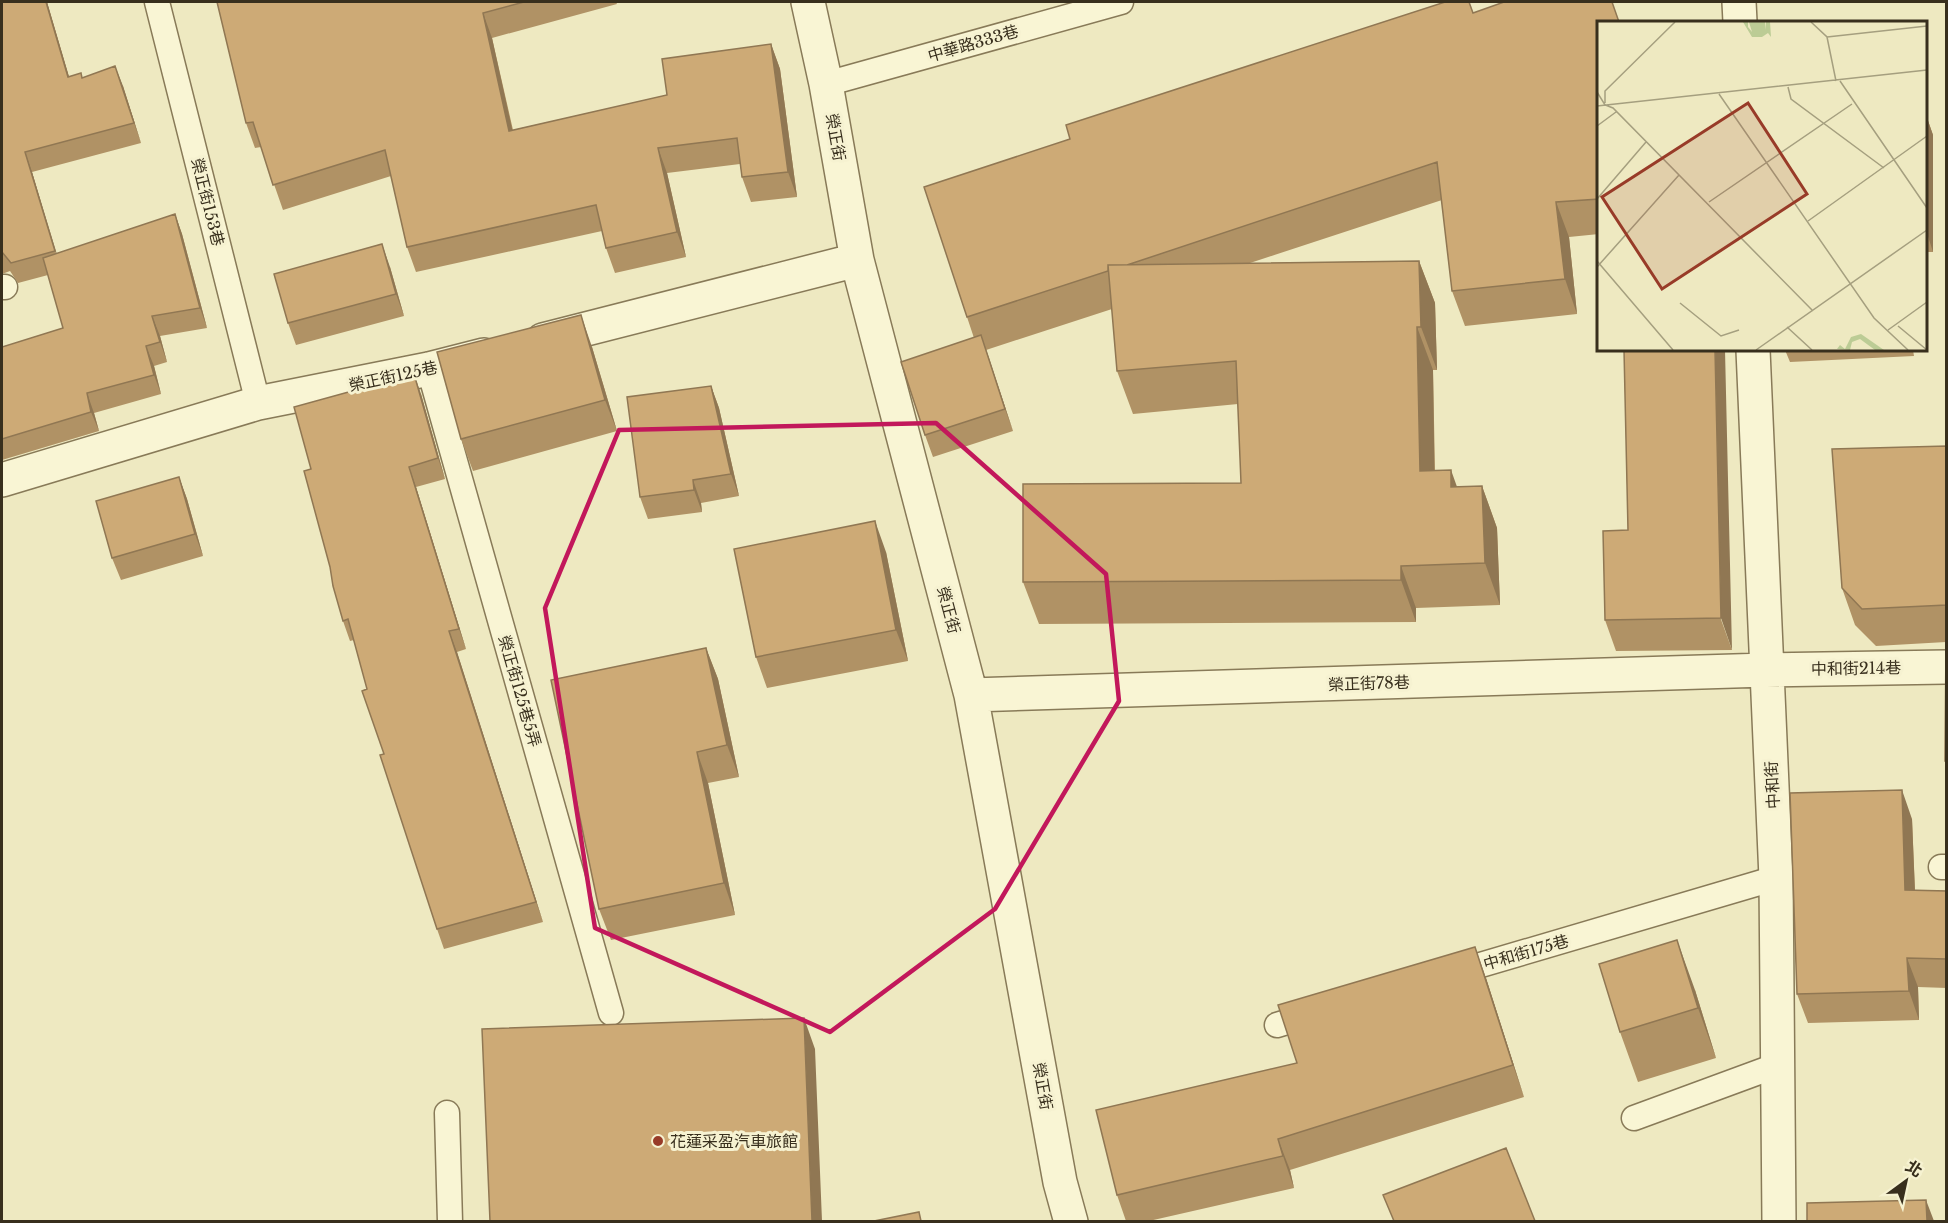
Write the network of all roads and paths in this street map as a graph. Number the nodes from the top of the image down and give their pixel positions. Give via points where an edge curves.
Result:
1 (157, 2) edge
2 (808, 2) edge
3 (1121, 2) edge
4 (1739, 2) edge
5 (1740, 21) edge
6 (826, 84) junction
7 (857, 260) junction
8 (1753, 351) edge
9 (429, 369) junction
10 (258, 403) junction
11 (2, 480) edge
12 (1947, 667) edge
13 (1766, 670) junction
14 (971, 696) junction
15 (1776, 878) junction
16 (1424, 982) edge
17 (1334, 1008) edge
18 (611, 1012) dead end
19 (1277, 1025) edge
20 (1778, 1065) junction
21 (447, 1113) dead end
22 (1634, 1118) dead end
23 (450, 1221) edge
24 (1071, 1221) edge
25 (1779, 1221) edge

1 - 10 lane, 榮正街153巷
2 - 6 street, 榮正街
3 - 6 lane, 中華路333巷
4 - 5 street
6 - 7 street, 榮正街
7 - 9 street, 榮正街125巷
7 - 14 street, 榮正街
8 - 13 street, 中和街
9 - 10 street, 榮正街125巷
9 - 18 lane, 榮正街125巷5弄
10 - 11 street, 榮正街125巷
12 - 13 street, 中和街214巷
13 - 14 street, 榮正街78巷
13 - 15 street, 中和街
14 - 24 street, 榮正街 via 1060,1182
15 - 16 lane, 中和街175巷
15 - 20 street, 中和街
17 - 19 lane
20 - 22 lane
20 - 25 street, 中和街
21 - 23 lane

